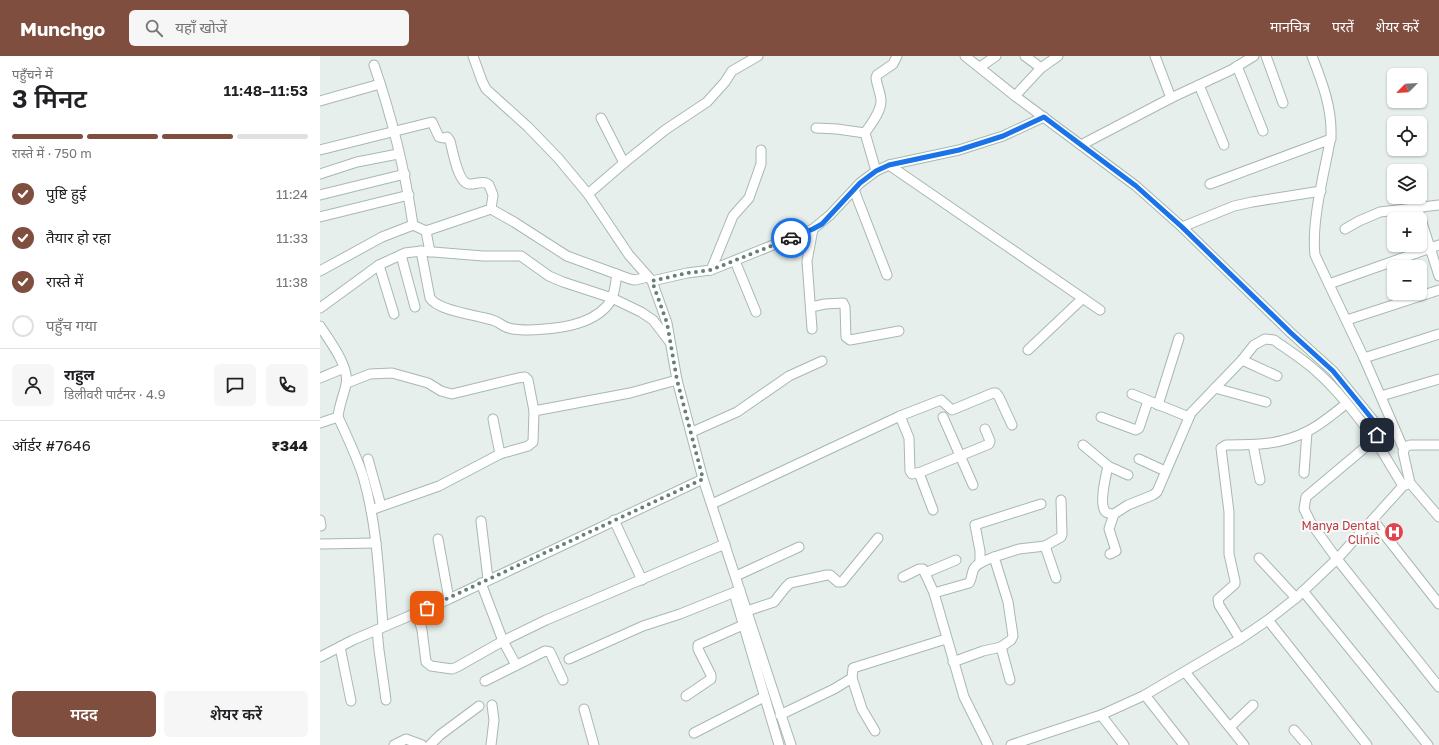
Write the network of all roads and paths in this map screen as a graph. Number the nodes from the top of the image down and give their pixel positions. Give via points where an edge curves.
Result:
1 (473, 56) edge
2 (758, 56) edge
3 (897, 56) edge
4 (965, 56) edge
5 (996, 56) edge
6 (1025, 56) edge
7 (1058, 56) edge
8 (1155, 56) edge
9 (1254, 56) edge
10 (1266, 56) edge
11 (1312, 56) edge
12 (374, 65) dead end
13 (1237, 66) junction
14 (980, 67) junction
15 (1041, 68) junction
16 (380, 84) junction
17 (1199, 85) junction
18 (1015, 96) junction
19 (1171, 98) junction
20 (320, 101) edge
21 (1283, 103) dead end
22 (1044, 117) junction
23 (601, 118) dead end
24 (816, 128) dead end
25 (393, 131) junction
26 (1263, 131) dead end
27 (865, 133) junction
28 (1331, 139) junction
29 (1081, 145) junction
30 (1224, 145) dead end
31 (320, 150) edge
32 (761, 150) dead end
33 (398, 154) junction
34 (624, 162) junction
35 (889, 165) junction
36 (876, 171) junction
37 (320, 174) edge
38 (405, 174) junction
39 (1210, 184) dead end
40 (854, 190) junction
41 (1320, 191) junction
42 (588, 194) junction
43 (320, 195) edge
44 (409, 195) junction
45 (1439, 205) edge
46 (1417, 207) junction
47 (491, 209) junction
48 (320, 217) edge
49 (413, 225) junction
50 (1182, 227) junction
51 (813, 229) junction
52 (1345, 229) dead end
53 (426, 231) junction
54 (1434, 246) edge
55 (425, 252) junction
56 (401, 255) junction
57 (735, 261) junction
58 (379, 265) junction
59 (711, 270) junction
60 (320, 271) edge
61 (616, 274) junction
62 (887, 275) dead end
63 (1439, 276) edge
64 (650, 279) junction
65 (1329, 284) junction
66 (1439, 290) edge
67 (612, 298) junction
68 (1083, 298) junction
69 (416, 307) dead end
70 (811, 307) junction
71 (320, 308) edge
72 (1100, 310) dead end
73 (756, 312) dead end
74 (394, 314) dead end
75 (1347, 320) junction
76 (320, 326) edge
77 (812, 329) dead end
78 (899, 331) dead end
79 (1439, 334) edge
80 (1179, 338) dead end
81 (671, 342) junction
82 (1028, 350) dead end
83 (1364, 358) junction
84 (1242, 360) junction
85 (822, 361) dead end
86 (344, 368) junction
87 (1277, 376) dead end
88 (320, 378) edge
89 (1439, 379) edge
90 (677, 380) junction
91 (347, 383) junction
92 (1215, 388) junction
93 (1132, 394) dead end
94 (1382, 396) junction
95 (1148, 401) junction
96 (1266, 402) dead end
97 (1346, 404) junction
98 (1158, 405) junction
99 (534, 412) junction
100 (900, 416) junction
101 (338, 417) junction
102 (943, 417) dead end
103 (1101, 417) dead end
104 (1189, 417) junction
105 (493, 419) dead end
106 (320, 423) edge
107 (1012, 426) dead end
108 (985, 429) dead end
109 (692, 432) junction
110 (1307, 432) junction
111 (1376, 440) junction
112 (1439, 444) edge
113 (1082, 445) dead end
114 (1253, 445) junction
115 (1404, 450) junction
116 (500, 454) junction
117 (960, 456) junction
118 (368, 459) dead end
119 (1139, 459) dead end
120 (1108, 466) junction
121 (1165, 471) junction
122 (919, 473) junction
123 (1304, 473) dead end
124 (1128, 475) dead end
125 (703, 479) junction
126 (1260, 480) dead end
127 (1407, 484) junction
128 (973, 485) dead end
129 (1061, 500) dead end
130 (712, 504) junction
131 (1041, 504) dead end
132 (381, 506) junction
133 (371, 510) junction
134 (933, 510) dead end
135 (1114, 514) junction
136 (1439, 517) edge
137 (614, 520) junction
138 (1373, 520) junction
139 (481, 521) dead end
140 (878, 538) dead end
141 (438, 539) dead end
142 (376, 542) junction
143 (320, 544) edge
144 (725, 544) junction
145 (1045, 546) junction
146 (799, 547) dead end
147 (1110, 554) dead end
148 (994, 557) junction
149 (1259, 558) dead end
150 (1337, 559) junction
151 (956, 560) dead end
152 (980, 564) junction
153 (925, 572) junction
154 (736, 576) junction
155 (903, 577) dead end
156 (1056, 578) dead end
157 (642, 580) junction
158 (484, 581) junction
159 (1303, 591) junction
160 (737, 592) junction
161 (934, 593) junction
162 (1296, 598) junction
163 (448, 599) junction
164 (1439, 604) edge
165 (747, 611) junction
166 (417, 613) junction
167 (1268, 620) junction
168 (743, 625) junction
169 (380, 628) junction
170 (946, 639) junction
171 (1240, 639) junction
172 (503, 641) junction
173 (340, 647) junction
174 (1001, 647) junction
175 (320, 657) edge
176 (569, 659) dead end
177 (953, 662) junction
178 (516, 665) junction
179 (1185, 672) junction
180 (852, 678) junction
181 (485, 680) dead end
182 (563, 680) dead end
183 (1010, 680) dead end
184 (1439, 686) edge
185 (1145, 695) junction
186 (686, 696) dead end
187 (764, 697) junction
188 (386, 700) dead end
189 (351, 701) dead end
190 (492, 705) dead end
191 (1253, 705) dead end
192 (479, 706) dead end
193 (584, 709) dead end
194 (780, 715) junction
195 (1101, 715) junction
196 (1230, 727) junction
197 (1294, 730) dead end
198 (875, 731) dead end
199 (694, 733) dead end
200 (394, 745) edge
201 (422, 745) edge
202 (430, 745) edge
203 (491, 745) edge
204 (594, 745) edge
205 (779, 745) edge
206 (791, 745) edge
207 (988, 745) edge
208 (1012, 745) edge
209 (1124, 745) edge
210 (1184, 745) edge
211 (1244, 745) edge
212 (1307, 745) edge
213 (1367, 745) edge
214 (1428, 745) edge

1 - 42 street via 486,89 528,127
2 - 34 street via 732,71 707,102
3 - 27 street via 893,64 877,75 881,101 879,111
4 - 14 street
5 - 14 street
6 - 15 street
7 - 15 street
8 - 19 street
9 - 13 street
10 - 21 street
11 - 28 street via 1327,94 1332,125
12 - 16 street
13 - 17 street
13 - 26 street
14 - 18 street
15 - 18 street
16 - 20 street
16 - 25 street
17 - 19 street
17 - 30 street
18 - 22 street
19 - 29 street
22 - 29 street
22 - 35 street via 1003,136 959,150
23 - 34 street
24 - 27 street
25 - 31 street
25 - 33 street
25 - 47 street via 432,122 439,137 447,137 450,140 464,183 469,185 485,182 489,185 493,196
27 - 36 street
28 - 39 street
28 - 41 street
29 - 50 street via 1136,186
32 - 59 street via 761,164 751,192 733,216
33 - 37 street via 357,162
33 - 38 street
34 - 42 street
35 - 36 street
35 - 68 street
36 - 40 street
38 - 43 street
38 - 44 street
40 - 51 street via 822,224
40 - 62 street
41 - 50 street via 1234,206
41 - 65 street via 1314,246 1317,262
42 - 64 street via 629,255
44 - 48 street
44 - 49 street
45 - 46 street
46 - 52 street via 1374,213
46 - 54 street
47 - 53 street
47 - 61 street via 567,256
49 - 53 street
49 - 60 street via 382,237
50 - 111 street via 1333,371 1373,420
51 - 57 street
51 - 70 street via 807,261
53 - 55 street
54 - 63 street
54 - 65 street
55 - 56 street
55 - 67 street via 521,256 549,276
55 - 67 street via 432,301 509,328 554,329 586,320 607,306
56 - 58 street
56 - 69 street
57 - 59 street
57 - 73 street
58 - 71 street
58 - 74 street
59 - 64 street
61 - 64 street via 635,280
61 - 67 street
64 - 81 street via 667,323
65 - 75 street
66 - 75 street
67 - 81 street via 650,317
68 - 72 street
68 - 82 street
70 - 77 street
70 - 78 street via 843,303 846,336 850,340
75 - 83 street
76 - 86 street via 338,352
79 - 83 street
80 - 98 street
81 - 90 street
83 - 94 street
84 - 87 street
84 - 92 street
84 - 97 street via 1258,342 1268,338 1274,340 1306,362
85 - 109 street via 789,376 737,412
86 - 88 street
86 - 91 street
89 - 94 street
90 - 99 street via 630,393
90 - 109 street
91 - 99 street via 370,374 392,372 452,394 524,377 528,380
91 - 101 street via 338,409
92 - 96 street
92 - 104 street
93 - 95 street
94 - 115 street
95 - 98 street
95 - 103 street via 1136,430
97 - 110 street
97 - 111 street
98 - 104 street
99 - 116 street via 532,443 526,448
100 - 107 street via 941,400 952,410 996,393
100 - 122 street via 909,438 910,471 912,474
100 - 130 street
101 - 106 street
101 - 133 street via 357,458
102 - 117 street
104 - 121 street
105 - 116 street
108 - 117 street via 990,444
109 - 125 street
110 - 114 street via 1284,440
110 - 123 street
111 - 127 street
111 - 150 street via 1306,497 1306,514
112 - 115 street via 1410,445
113 - 120 street
114 - 126 street
114 - 171 street via 1226,445 1221,448 1229,512 1229,554 1235,584 1218,601
115 - 127 street
116 - 132 street via 439,486
117 - 122 street
117 - 128 street
118 - 132 street
119 - 121 street
120 - 124 street
120 - 135 street via 1102,491 1104,509
121 - 135 street via 1155,494
122 - 134 street
125 - 130 street
125 - 137 street
127 - 136 street
127 - 138 street
129 - 145 street via 1062,536
130 - 144 street
131 - 152 street via 975,525
132 - 133 street
133 - 142 street
135 - 147 street via 1109,529 1116,551
137 - 157 street
137 - 158 street
138 - 150 street
138 - 164 street
139 - 158 street
140 - 165 street via 842,582 827,575 792,582 774,602
141 - 163 street
142 - 143 street
142 - 169 street
144 - 154 street
144 - 157 street
145 - 148 street via 1018,549
145 - 156 street
146 - 154 street
148 - 152 street
148 - 174 street via 1008,602 1013,636
149 - 162 street
150 - 159 street
150 - 184 street
151 - 153 street
152 - 161 street via 973,570 969,584
153 - 155 street via 919,569
153 - 161 street
154 - 160 street
157 - 172 street
158 - 163 street
158 - 172 street
159 - 162 street
159 - 214 street
160 - 165 street
160 - 168 street
160 - 176 street via 643,626
161 - 170 street
162 - 167 street
163 - 166 street
165 - 194 street
166 - 169 street
166 - 172 street via 422,630 425,660 431,666 457,667
167 - 171 street
167 - 213 street
168 - 186 street via 698,645 698,651 711,679
168 - 187 street
169 - 173 street
169 - 188 street via 379,650
170 - 177 street
170 - 180 street via 854,667
171 - 179 street
172 - 178 street
173 - 175 street
173 - 189 street
174 - 177 street
174 - 183 street
177 - 207 street via 964,697
178 - 181 street
178 - 182 street via 548,650
179 - 185 street
179 - 196 street
180 - 194 street
180 - 198 street via 862,709
185 - 195 street
185 - 210 street
187 - 199 street
187 - 205 street
190 - 203 street via 494,720
191 - 196 street
192 - 202 street
193 - 204 street
194 - 206 street
195 - 208 street
195 - 209 street
196 - 211 street
197 - 212 street
200 - 201 street via 406,739

